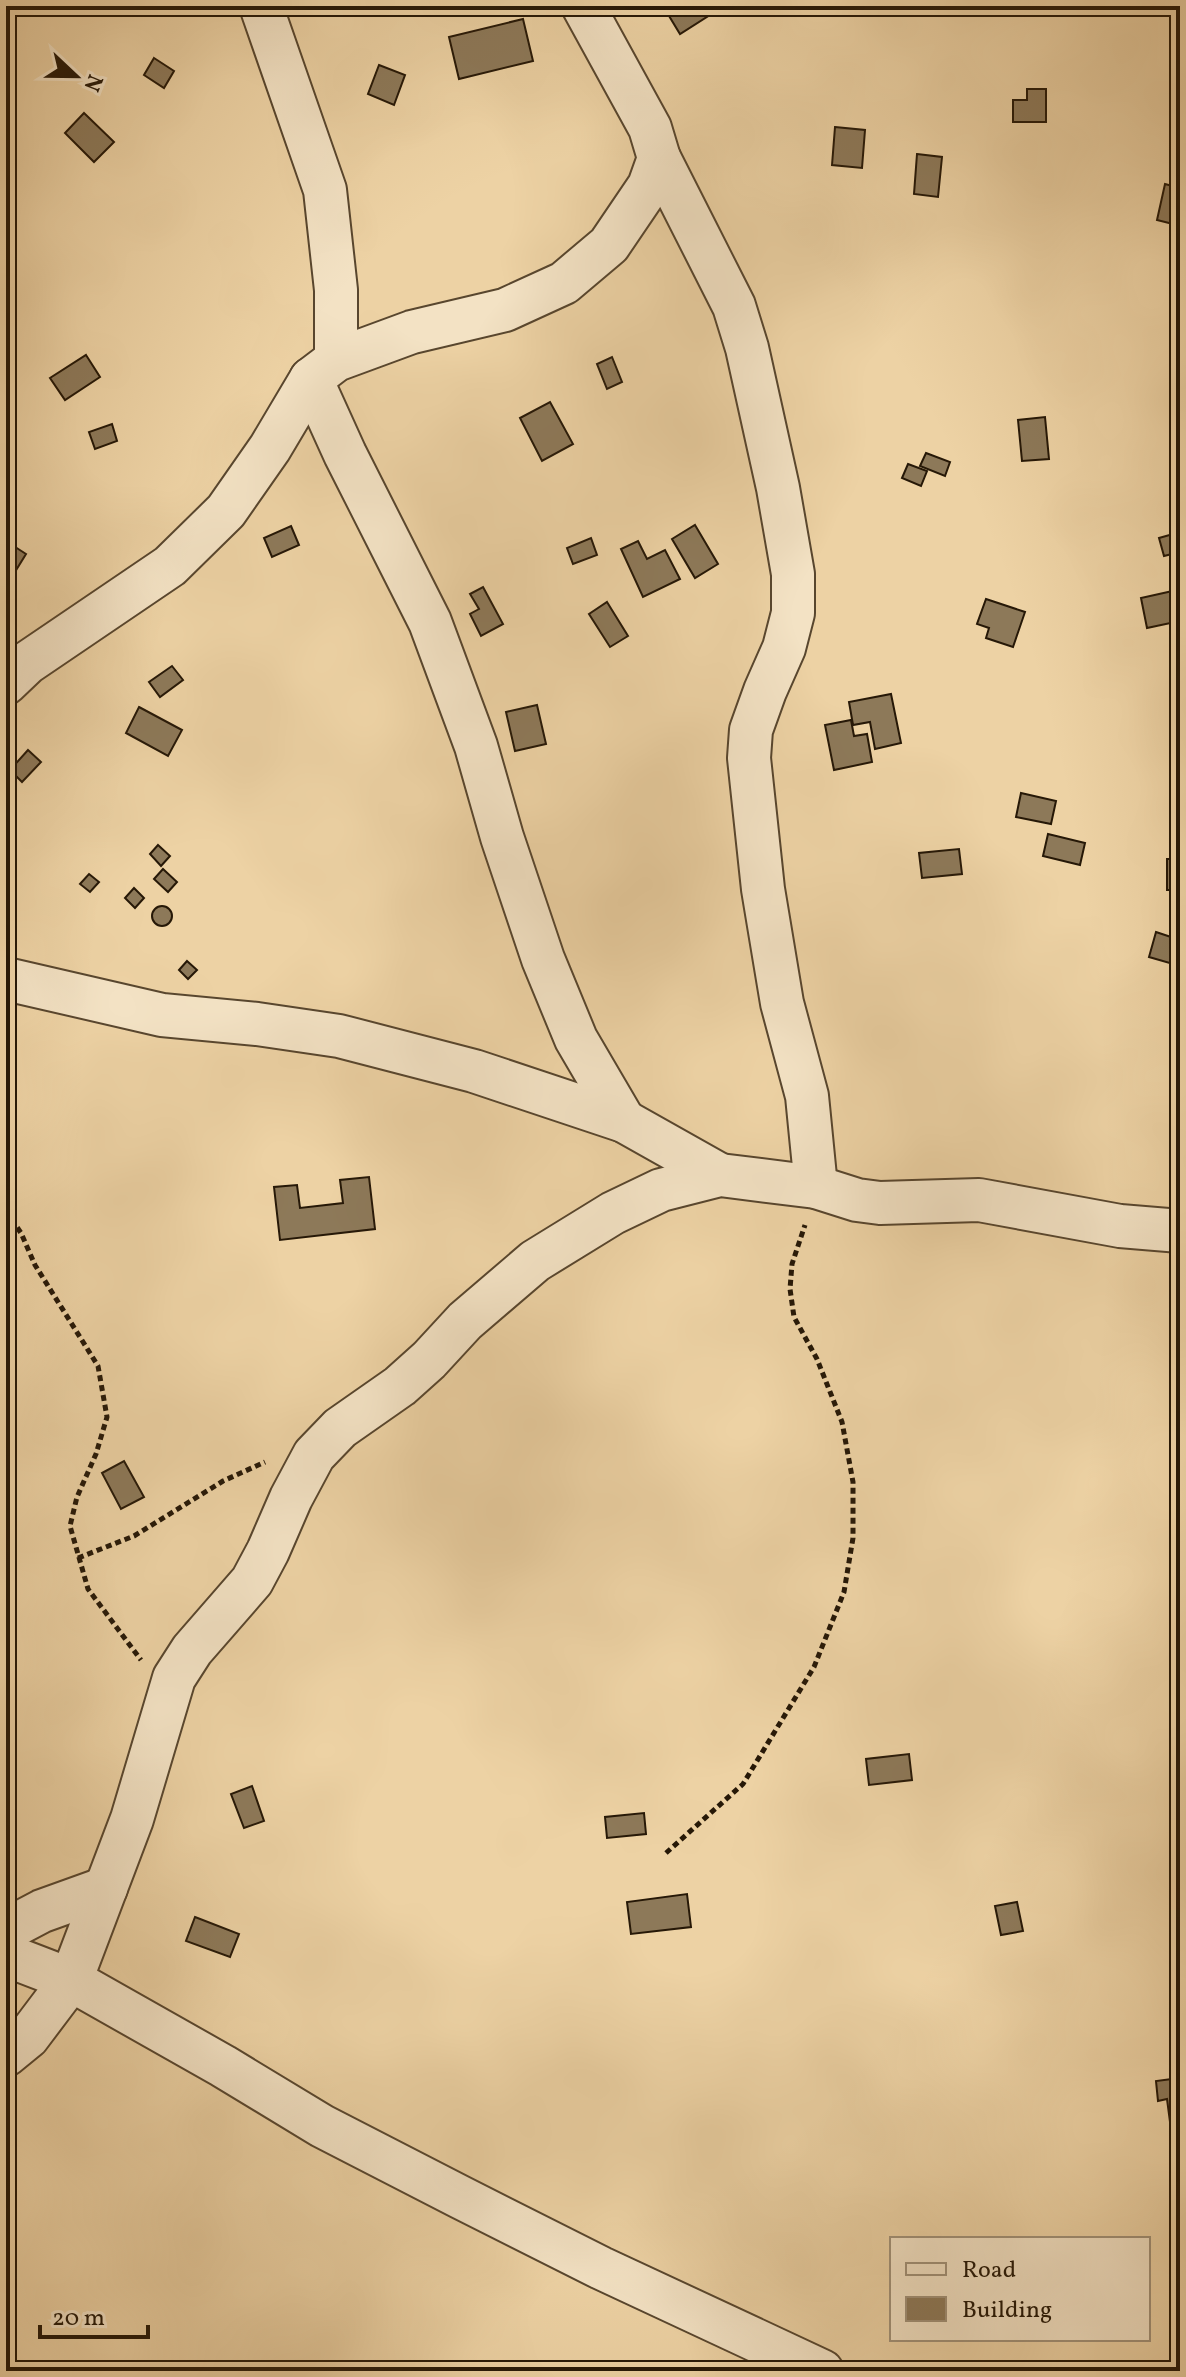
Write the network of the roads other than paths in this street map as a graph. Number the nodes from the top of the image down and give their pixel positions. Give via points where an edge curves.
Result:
1 (261, 6) edge
2 (583, 6) edge
3 (659, 158) junction
4 (324, 369) junction
5 (6, 683) edge
6 (6, 979) edge
7 (624, 1121) junction
8 (720, 1175) junction
9 (816, 1187) junction
10 (1180, 1231) edge
11 (106, 1888) junction
12 (6, 1930) edge
13 (6, 1955) edge
14 (71, 1980) junction
15 (6, 2055) edge
16 (822, 2371) edge

1 - 4 street via 325,190 336,290
2 - 3 street via 650,128
3 - 4 street via 649,186 609,245 564,283 505,310 412,332
3 - 9 street via 734,306 793,574 793,613 751,730 749,758 763,889 782,1003 807,1096
4 - 5 street via 215,522 170,566 27,663
4 - 7 street via 351,468 430,622 476,746 543,959 576,1039
6 - 7 street via 162,1015 339,1036 474,1071
7 - 8 street
8 - 9 street
8 - 11 street via 661,1190 535,1261 400,1386 340,1428 314,1455 252,1581 174,1678
9 - 10 street via 880,1203 979,1200 1120,1226
11 - 12 street
11 - 14 street
13 - 14 street
14 - 15 street via 28,2037
14 - 16 street via 336,2133 601,2268

